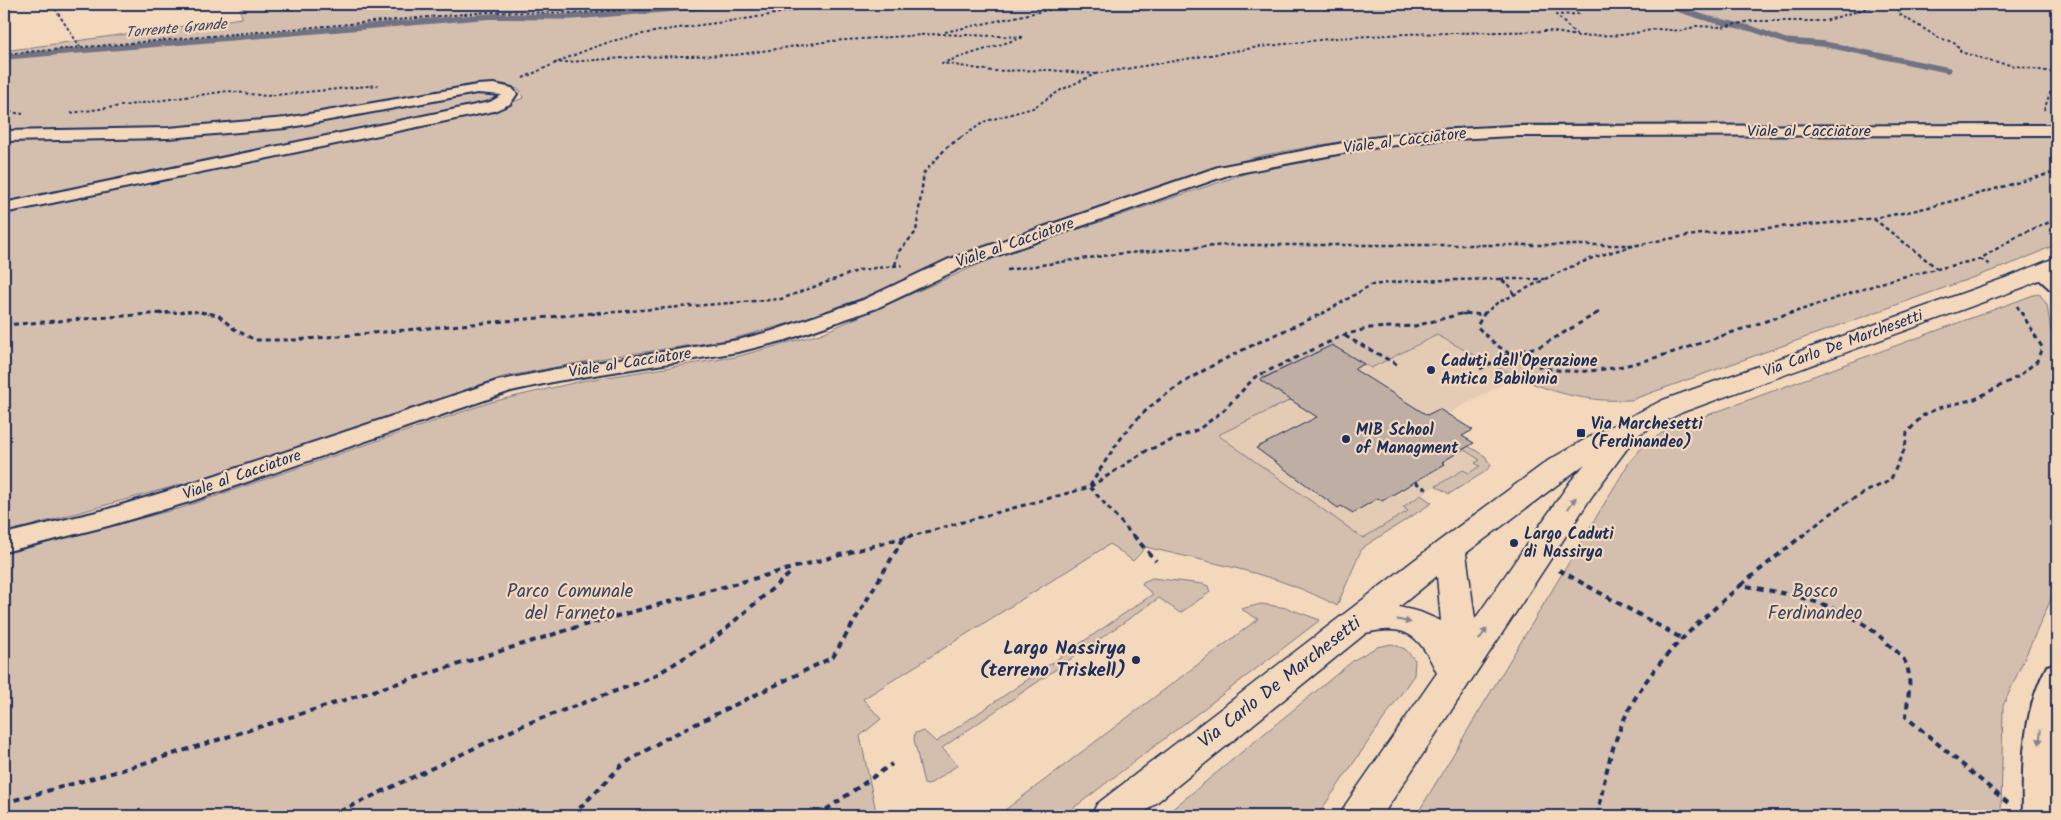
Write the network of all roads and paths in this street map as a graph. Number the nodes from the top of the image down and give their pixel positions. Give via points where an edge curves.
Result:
1 (52, 4) edge
2 (698, 4) edge
3 (1064, 4) edge
4 (1566, 4) edge
5 (1880, 4) edge
6 (1896, 4) edge
7 (938, 34) junction
8 (1578, 36) junction
9 (80, 47) junction
10 (4, 54) edge
11 (554, 63) dead end
12 (2057, 73) edge
13 (1095, 74) junction
14 (517, 75) dead end
15 (526, 76) dead end
16 (383, 85) dead end
17 (4, 111) edge
18 (67, 114) dead end
19 (30, 115) dead end
20 (2057, 130) edge
21 (4, 136) edge
22 (2057, 172) edge
23 (4, 208) edge
24 (1874, 218) junction
25 (2057, 218) edge
26 (1644, 244) junction
27 (905, 264) dead end
28 (895, 265) junction
29 (1938, 269) junction
30 (1002, 270) dead end
31 (2052, 274) edge
32 (1500, 279) junction
33 (1545, 279) junction
34 (1514, 295) junction
35 (2010, 300) dead end
36 (1599, 312) dead end
37 (1483, 315) junction
38 (4, 325) edge
39 (1344, 335) junction
40 (1509, 354) junction
41 (1398, 365) dead end
42 (1480, 368) dead end
43 (1629, 427) junction
44 (1415, 482) dead end
45 (1090, 487) junction
46 (1428, 491) dead end
47 (903, 539) junction
48 (4, 543) edge
49 (1450, 549) junction
50 (1156, 561) dead end
51 (1555, 568) dead end
52 (796, 569) junction
53 (1741, 585) junction
54 (1357, 622) junction
55 (1681, 638) junction
56 (2057, 674) edge
57 (1456, 675) junction
58 (892, 764) dead end
59 (4, 803) edge
60 (2010, 804) dead end
61 (330, 816) edge
62 (572, 816) edge
63 (817, 816) edge
64 (1111, 816) edge
65 (1360, 816) edge
66 (1598, 816) edge
67 (2038, 816) edge

1 - 9 path
2 - 9 path via 578,12 487,12
3 - 7 path
4 - 8 path via 1579,14 1556,15
5 - 8 path via 1825,21 1751,21 1722,27 1696,26 1683,32 1657,29
6 - 12 path via 1899,14 1939,38 1956,43 1961,52 1993,62
7 - 11 path via 832,41 735,55
7 - 13 path via 1024,37 942,63 992,71 1048,70
8 - 13 path via 1549,31 1337,38 1259,47
9 - 10 path
13 - 28 path via 1032,108 986,121 947,147 924,173 916,232 899,251
14 - 15 path
16 - 18 path via 283,95 228,91
17 - 19 path
20 - 48 street, Viale al Cacciatore via 1481,132 1372,142 1250,165 954,264 870,304 779,336 505,386 170,499
21 - 23 street via 168,133 286,123 477,89 506,90 510,94 505,101 494,106
22 - 24 path via 1935,207
24 - 26 path via 1721,230
24 - 29 path
25 - 29 path via 1980,258
26 - 30 path via 1300,245 1244,242 1070,259
26 - 33 path via 1593,258
27 - 28 path
28 - 38 path via 860,270 781,299 295,340 255,340 234,329 218,315 193,311
29 - 40 path via 1893,279 1646,361 1607,370 1569,373 1528,363
31 - 43 main road, Via Carlo De Marchesetti via 1673,406
32 - 33 path
32 - 34 path via 1510,286
32 - 45 path via 1371,285 1330,310 1230,356 1149,408 1113,448
33 - 34 path
34 - 37 path
35 - 53 path via 2042,347 2037,361 2019,376 1975,399 1938,408 1922,416 1907,433 1905,448 1890,481 1844,503
36 - 40 path via 1541,346
37 - 39 path via 1464,313 1416,326 1370,328
37 - 40 path via 1477,326 1484,336
39 - 41 path
39 - 45 path via 1254,377 1222,411 1199,429 1146,451
40 - 42 path
43 - 49 main road, Via Carlo De Marchesetti via 1559,467
57 -> 43 main road via 1581,489
44 - 46 path
45 - 47 path
45 - 50 path
47 - 52 path
47 - 62 path via 833,657 658,743 622,766
49 - 54 main road, Via Carlo De Marchesetti
49 - 57 main road via 1458,610
51 - 55 path
52 - 59 path via 577,627 122,770
52 - 61 path via 710,642 650,678 526,724
53 - 55 path
53 - 60 path via 1805,598 1850,614 1884,638 1906,663 1906,717
54 -> 57 main road via 1383,617 1426,628 1439,640
54 - 64 main road, Via Carlo De Marchesetti
55 - 66 path via 1649,674 1618,729 1602,780
56 -> 67 street via 2039,737
57 - 65 main road
58 - 63 path

